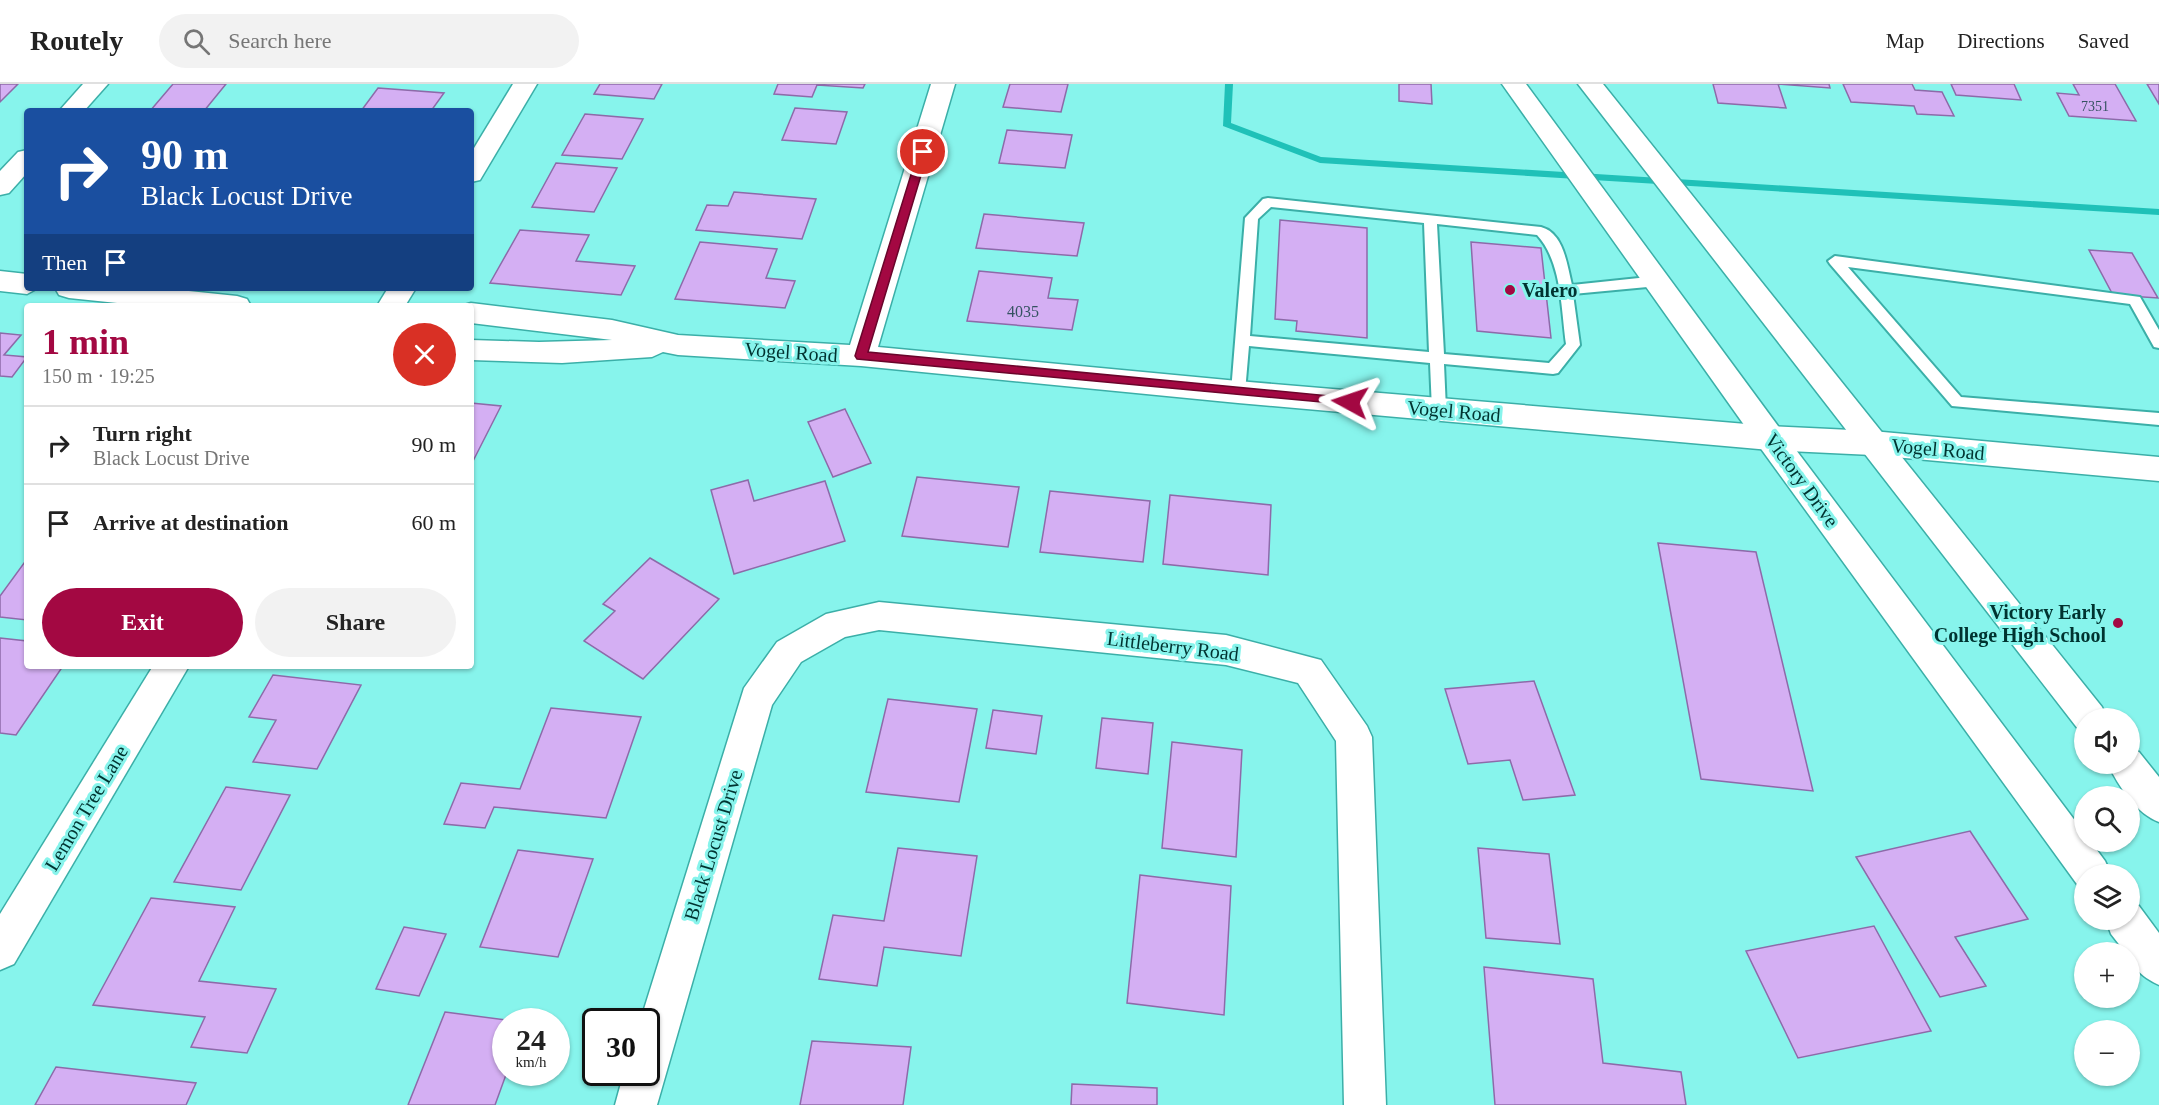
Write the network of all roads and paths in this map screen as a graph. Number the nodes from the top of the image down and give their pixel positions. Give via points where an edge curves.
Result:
1 (96, 84) edge
2 (525, 84) edge
3 (944, 84) edge
4 (1515, 84) edge
5 (1590, 84) edge
6 (74, 108) edge
7 (24, 161) edge
8 (474, 169) edge
9 (0, 187) edge
10 (1430, 219) junction
11 (0, 281) edge
12 (1658, 281) junction
13 (24, 284) edge
14 (1566, 290) junction
15 (97, 291) edge
16 (209, 303) edge
17 (474, 313) edge
18 (1241, 340) junction
19 (2159, 343) edge
20 (678, 345) junction
21 (474, 350) edge
22 (861, 356) junction
23 (1436, 358) junction
24 (1238, 392) junction
25 (1439, 410) junction
26 (2159, 419) edge
27 (1770, 438) junction
28 (1872, 443) junction
29 (2159, 469) edge
30 (809, 640) joint
31 (170, 669) edge
32 (2082, 708) edge
33 (2134, 774) edge
34 (2159, 805) edge
35 (2085, 864) edge
36 (2133, 930) edge
37 (0, 950) edge
38 (2159, 965) edge
39 (660, 1023) edge
40 (641, 1086) edge
41 (636, 1105) edge
42 (1365, 1105) edge

1 - 6 street
2 - 8 street
3 - 22 street
4 - 12 street, Victory Drive
5 - 28 street
7 - 9 street
10 - 14 lane via 1541,231 1555,246
10 - 18 lane via 1268,202 1252,218
10 - 23 lane
11 - 13 street
12 - 14 lane
12 - 27 street, Victory Drive
14 - 23 lane via 1573,345 1553,369
15 - 16 street
17 - 20 street, Vogel Road via 600,328
18 - 23 lane
18 - 24 lane
19 - 26 lane via 2135,300 1835,261 1957,402
20 - 21 street, Vogel Road via 598,354
20 - 22 street, Vogel Road
22 - 24 street, Vogel Road
23 - 25 lane
24 - 25 street, Vogel Road
25 - 27 street, Vogel Road
27 - 28 street, Vogel Road
27 - 35 street, Victory Drive
28 - 29 street, Vogel Road
28 - 32 street
30 - 39 street, Black Locust Drive via 789,652 756,699
30 - 42 street, Littleberry Road via 838,624 879,616 1226,650 1309,671 1354,738
31 - 37 street, Lemon Tree Lane
33 - 34 street
36 - 38 street
40 - 41 street, Black Locust Drive

